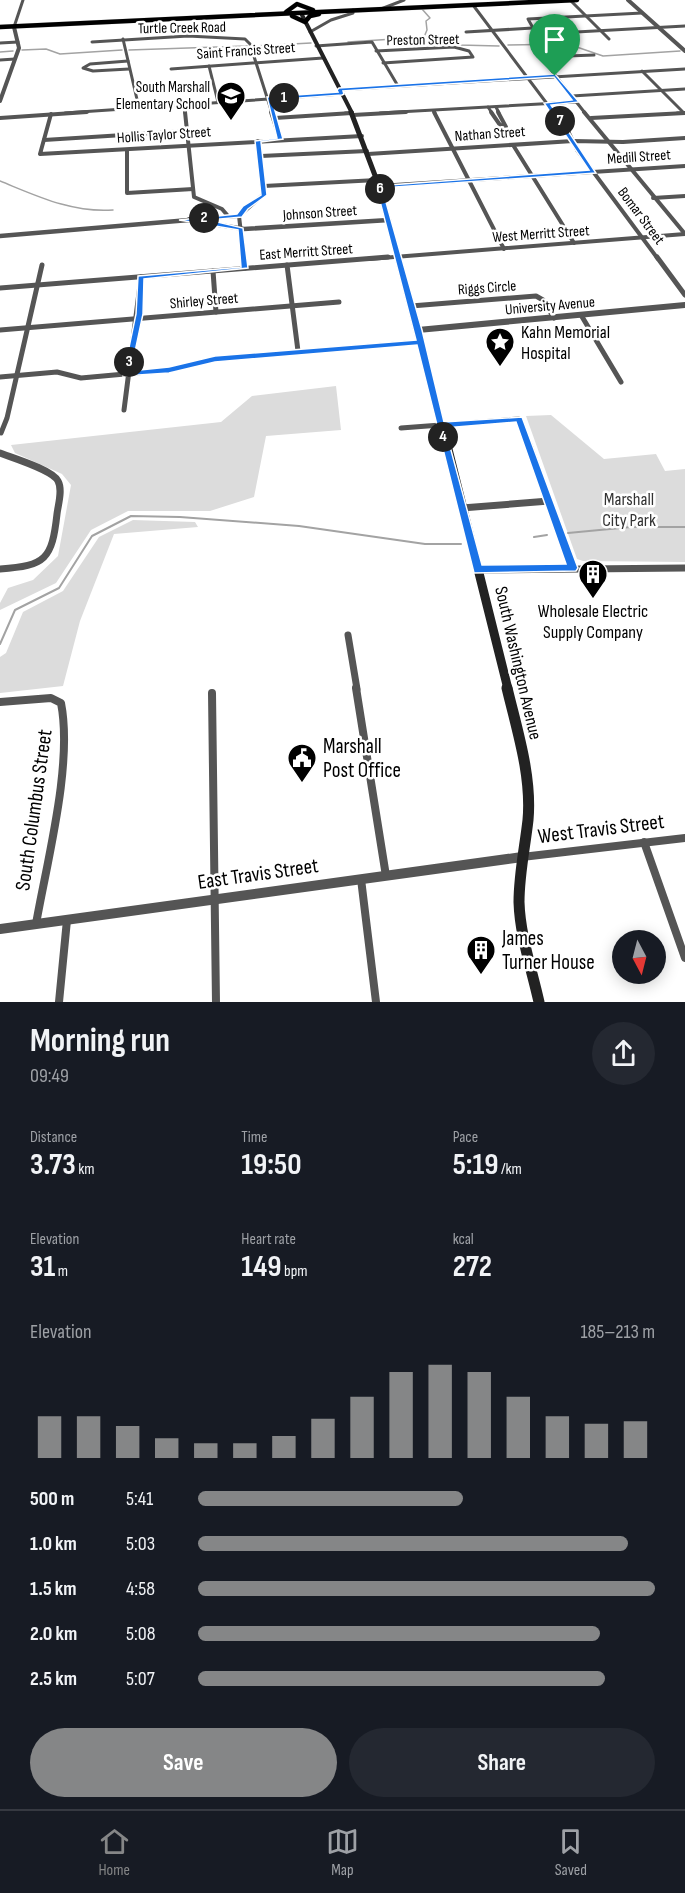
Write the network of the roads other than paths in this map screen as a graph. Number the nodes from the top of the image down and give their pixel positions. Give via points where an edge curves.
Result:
1 (23, 0) edge
2 (405, 0) edge
3 (570, 0) edge
4 (577, 0) edge
5 (628, 0) edge
6 (296, 2) edge
7 (473, 5) junction
8 (381, 9) junction
9 (353, 10) junction
10 (331, 11) junction
11 (301, 13) junction
12 (642, 13) junction
13 (272, 14) junction
14 (584, 15) junction
15 (305, 22) junction
16 (685, 26) edge
17 (0, 27) edge
18 (14, 27) junction
19 (533, 28) junction
20 (659, 28) junction
21 (492, 31) junction
22 (600, 31) junction
23 (310, 32) junction
24 (466, 32) dead end
25 (540, 34) junction
26 (544, 37) dead end
27 (123, 39) junction
28 (609, 39) dead end
29 (18, 42) junction
30 (92, 42) dead end
31 (0, 43) edge
32 (316, 46) junction
33 (376, 51) junction
34 (685, 51) edge
35 (594, 55) dead end
36 (323, 58) junction
37 (15, 59) junction
38 (0, 60) edge
39 (128, 62) junction
40 (256, 63) junction
41 (383, 63) junction
42 (209, 66) junction
43 (129, 69) junction
44 (171, 69) dead end
45 (685, 69) edge
46 (642, 71) junction
47 (555, 76) junction
48 (528, 78) junction
49 (398, 86) junction
50 (685, 89) edge
51 (663, 91) junction
52 (340, 92) junction
53 (572, 96) junction
54 (269, 99) junction
55 (0, 101) edge
56 (218, 102) junction
57 (576, 102) junction
58 (547, 103) junction
59 (184, 104) junction
60 (488, 107) junction
61 (496, 107) junction
62 (139, 108) junction
63 (434, 111) junction
64 (685, 113) edge
65 (51, 114) junction
66 (352, 115) junction
67 (0, 117) edge
68 (275, 118) junction
69 (591, 118) junction
70 (187, 131) junction
71 (362, 135) junction
72 (685, 138) edge
73 (280, 139) junction
74 (44, 140) junction
75 (258, 141) junction
76 (573, 141) junction
77 (608, 141) junction
78 (188, 145) junction
79 (513, 145) junction
80 (453, 148) junction
81 (127, 150) junction
82 (368, 152) junction
83 (261, 156) junction
84 (685, 166) edge
85 (629, 170) junction
86 (594, 172) junction
87 (531, 176) junction
88 (469, 180) junction
89 (378, 183) junction
90 (264, 186) junction
91 (193, 189) junction
92 (685, 196) edge
93 (653, 198) junction
94 (228, 216) junction
95 (239, 216) junction
96 (183, 220) junction
97 (389, 220) junction
98 (241, 229) junction
99 (685, 234) edge
100 (0, 236) edge
101 (642, 238) junction
102 (574, 243) junction
103 (504, 249) junction
104 (399, 257) junction
105 (42, 265) dead end
106 (287, 266) junction
107 (245, 268) junction
108 (213, 271) junction
109 (141, 277) junction
110 (37, 285) junction
111 (0, 288) edge
112 (685, 295) edge
113 (339, 302) dead end
114 (293, 305) junction
115 (685, 305) edge
116 (411, 306) junction
117 (216, 312) junction
118 (581, 315) junction
119 (138, 318) junction
120 (554, 318) junction
121 (26, 328) junction
122 (0, 330) edge
123 (418, 330) junction
124 (421, 342) junction
125 (298, 351) junction
126 (126, 374) junction
127 (15, 376) junction
128 (0, 377) edge
129 (621, 382) dead end
130 (124, 410) dead end
131 (440, 425) junction
132 (401, 428) dead end
133 (0, 433) edge
134 (0, 453) edge
135 (549, 501) junction
136 (462, 508) junction
137 (573, 568) junction
138 (685, 568) edge
139 (0, 569) edge
140 (478, 570) junction
141 (348, 635) dead end
142 (212, 693) dead end
143 (0, 702) edge
144 (685, 837) edge
145 (644, 842) junction
146 (522, 857) junction
147 (386, 876) junction
148 (361, 879) junction
149 (215, 899) junction
150 (68, 920) junction
151 (36, 924) junction
152 (0, 929) edge
153 (685, 958) edge
154 (59, 1002) edge
155 (216, 1002) edge
156 (376, 1002) edge
157 (539, 1002) edge

1 - 18 street
2 - 8 street
3 - 4 main road
3 - 7 main road
3 - 14 street
5 - 12 street
6 - 10 main road via 310,10
6 - 11 street, South Washington Avenue
6 - 13 main road via 291,10
7 - 8 main road
7 - 21 street, Bomar Street
8 - 9 main road
9 - 10 main road
9 - 23 street
10 - 11 main road
10 - 15 main road via 313,15
11 - 13 main road
11 - 15 main road, South Washington Avenue
12 - 14 street
12 - 20 street
13 - 15 main road via 293,16
13 - 18 main road
14 - 19 street via 528,19
14 - 22 street
15 - 23 main road, South Washington Avenue
16 - 20 street
17 - 18 main road
18 - 29 street
19 - 21 street
19 - 25 street
20 - 22 street
20 - 34 street
21 - 24 street
21 - 48 street, Bomar Street
22 - 25 street
22 - 28 street
23 - 32 main road, South Washington Avenue
25 - 26 street
27 - 30 street, Turtle Creek Road
27 - 39 street
27 - 40 street, Turtle Creek Road via 243,38 249,43
29 - 31 street
29 - 37 street
32 - 33 street via 372,42
32 - 36 main road, South Washington Avenue
33 - 41 street
33 - 41 street, Preston Street via 454,47 469,51 473,57
35 - 47 street via 541,57
36 - 40 street, Saint Francis Street
36 - 52 main road, South Washington Avenue
37 - 38 street
37 - 55 street
39 - 43 street
39 - 43 street via 90,64 83,68
40 - 42 street, Saint Francis Street
40 - 54 street
41 - 49 street
42 - 44 street, Saint Francis Street
42 - 56 street
43 - 62 street
45 - 46 street
46 - 47 street
46 - 51 street
47 - 48 street
47 - 53 street
48 - 49 street
48 - 58 street, Bomar Street
49 - 52 street
50 - 51 street
51 - 53 street
51 - 64 street
52 - 54 street
52 - 66 main road, South Washington Avenue
53 - 57 street
54 - 56 street
54 - 68 street
56 - 59 street
57 - 58 street
57 - 69 street
58 - 61 street
58 - 76 street, Bomar Street
59 - 62 street
59 - 70 street
60 - 61 street
60 - 61 street via 500,125 507,126
60 - 63 street
62 - 65 street
63 - 66 street
63 - 80 street
64 - 69 street
65 - 67 street
65 - 74 street
66 - 68 street
66 - 71 main road, South Washington Avenue
68 - 73 street
69 - 77 street
70 - 74 street
70 - 78 street
71 - 73 street, Hollis Taylor Street
71 - 82 main road, South Washington Avenue
72 - 77 street, Nathan Street
73 - 75 street, Hollis Taylor Street
74 - 81 street, Hollis Taylor Street via 40,154
75 - 78 street, Hollis Taylor Street
75 - 83 street
76 - 77 street, Nathan Street
76 - 79 street, Nathan Street
76 - 86 street, Bomar Street
77 - 85 street
78 - 81 street, Hollis Taylor Street
78 - 91 street
79 - 80 street, Nathan Street
79 - 87 street
80 - 82 street, Nathan Street
80 - 88 street
81 - 91 street via 127,193
82 - 83 street, Nathan Street
82 - 89 main road, South Washington Avenue
83 - 90 street
84 - 85 street, Medill Street
85 - 86 street, Medill Street
85 - 93 street
86 - 87 street, Medill Street
86 - 101 street, Bomar Street
87 - 88 street, Medill Street
87 - 102 street
88 - 89 street, Medill Street
88 - 103 street
89 - 90 street, Medill Street
89 - 97 main road, South Washington Avenue
90 - 95 street via 263,196
91 - 94 street via 195,199 222,209
92 - 93 street
93 - 99 street
94 - 95 street, Johnson Street
94 - 96 street, Johnson Street
95 - 98 street
96 - 98 street, Johnson Street
96 - 100 street, Johnson Street
97 - 98 street, Johnson Street
97 - 104 main road, South Washington Avenue
98 - 107 street
99 - 101 street, West Merritt Street
101 - 102 street, West Merritt Street
101 - 112 street, Bomar Street
102 - 103 street, West Merritt Street
103 - 104 street, West Merritt Street
104 - 106 street, East Merritt Street
104 - 116 main road, South Washington Avenue
105 - 110 street
106 - 107 street, East Merritt Street
106 - 114 street
107 - 108 street, East Merritt Street
108 - 109 street, East Merritt Street
108 - 117 street
109 - 110 street, East Merritt Street
109 - 119 street
110 - 111 street, East Merritt Street
110 - 121 street
113 - 114 street, Shirley Street
114 - 117 street, Shirley Street
114 - 125 street
115 - 118 street, University Avenue
116 - 120 street, Riggs Circle via 536,296
116 - 123 main road, South Washington Avenue
117 - 119 street, Shirley Street
118 - 120 street, University Avenue
118 - 129 street
119 - 121 street, Shirley Street
119 - 126 street
120 - 123 street, University Avenue
121 - 122 street, Shirley Street
121 - 127 street
123 - 124 main road, South Washington Avenue
124 - 125 street
124 - 131 main road, South Washington Avenue
125 - 126 street via 215,359 169,370
126 - 127 street via 81,378 57,372
126 - 130 street
127 - 128 street
127 - 133 street
131 - 132 street
131 - 135 street via 519,419
131 - 136 main road, South Washington Avenue
134 - 139 street via 49,473 58,480 60,489 54,541 47,555 30,567
135 - 136 street
135 - 137 street
136 - 140 main road, South Washington Avenue
137 - 138 street
137 - 140 street
140 - 146 main road, South Washington Avenue via 526,776 528,819
141 - 147 street
142 - 149 street
143 - 151 street, South Columbus Street via 51,698 60,703 65,720
144 - 145 street, West Travis Street
145 - 146 street, West Travis Street
145 - 153 street
146 - 147 street, East Travis Street
146 - 157 main road, South Washington Avenue via 520,918
147 - 148 street, East Travis Street
148 - 149 street, East Travis Street
148 - 156 street
149 - 150 street, East Travis Street
149 - 155 street
150 - 151 street, East Travis Street
150 - 154 street
151 - 152 street, East Travis Street

